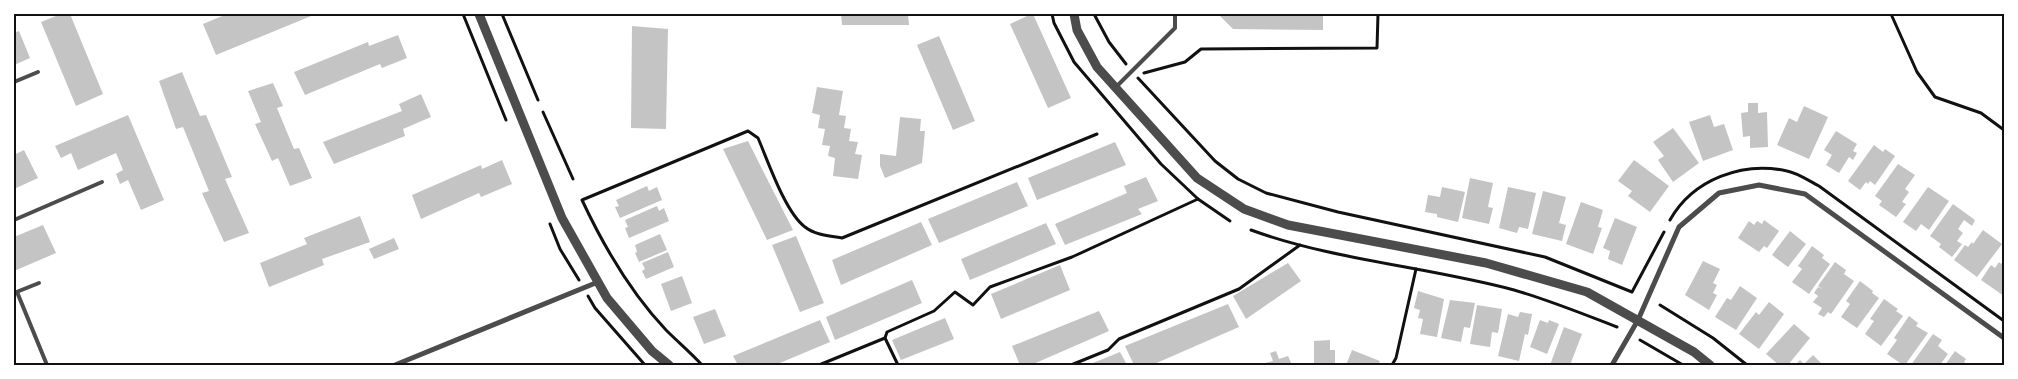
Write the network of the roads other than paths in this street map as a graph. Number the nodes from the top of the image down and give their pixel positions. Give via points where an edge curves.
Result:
1 (479, 14) edge
2 (1074, 14) edge
3 (1175, 14) edge
4 (38, 72) dead end
5 (14, 82) edge
6 (1116, 87) junction
7 (102, 182) dead end
8 (14, 220) edge
9 (598, 282) junction
10 (39, 283) dead end
11 (15, 293) edge
12 (1638, 320) junction
13 (2004, 338) edge
14 (47, 365) edge
15 (395, 365) edge
16 (669, 365) edge
17 (1612, 365) edge
18 (1710, 365) edge

1 - 9 street via 562,218
2 - 6 street via 1077,30 1097,67
3 - 6 lane via 1175,28
4 - 5 lane
6 - 12 street via 1197,178 1244,209 1288,225 1486,263 1587,292
7 - 8 lane
9 - 15 street
9 - 16 street via 607,298 652,351
10 - 11 lane
11 - 14 lane
12 - 13 street via 1679,227 1719,193 1759,185 1805,194
12 - 17 street
12 - 18 street via 1694,352

